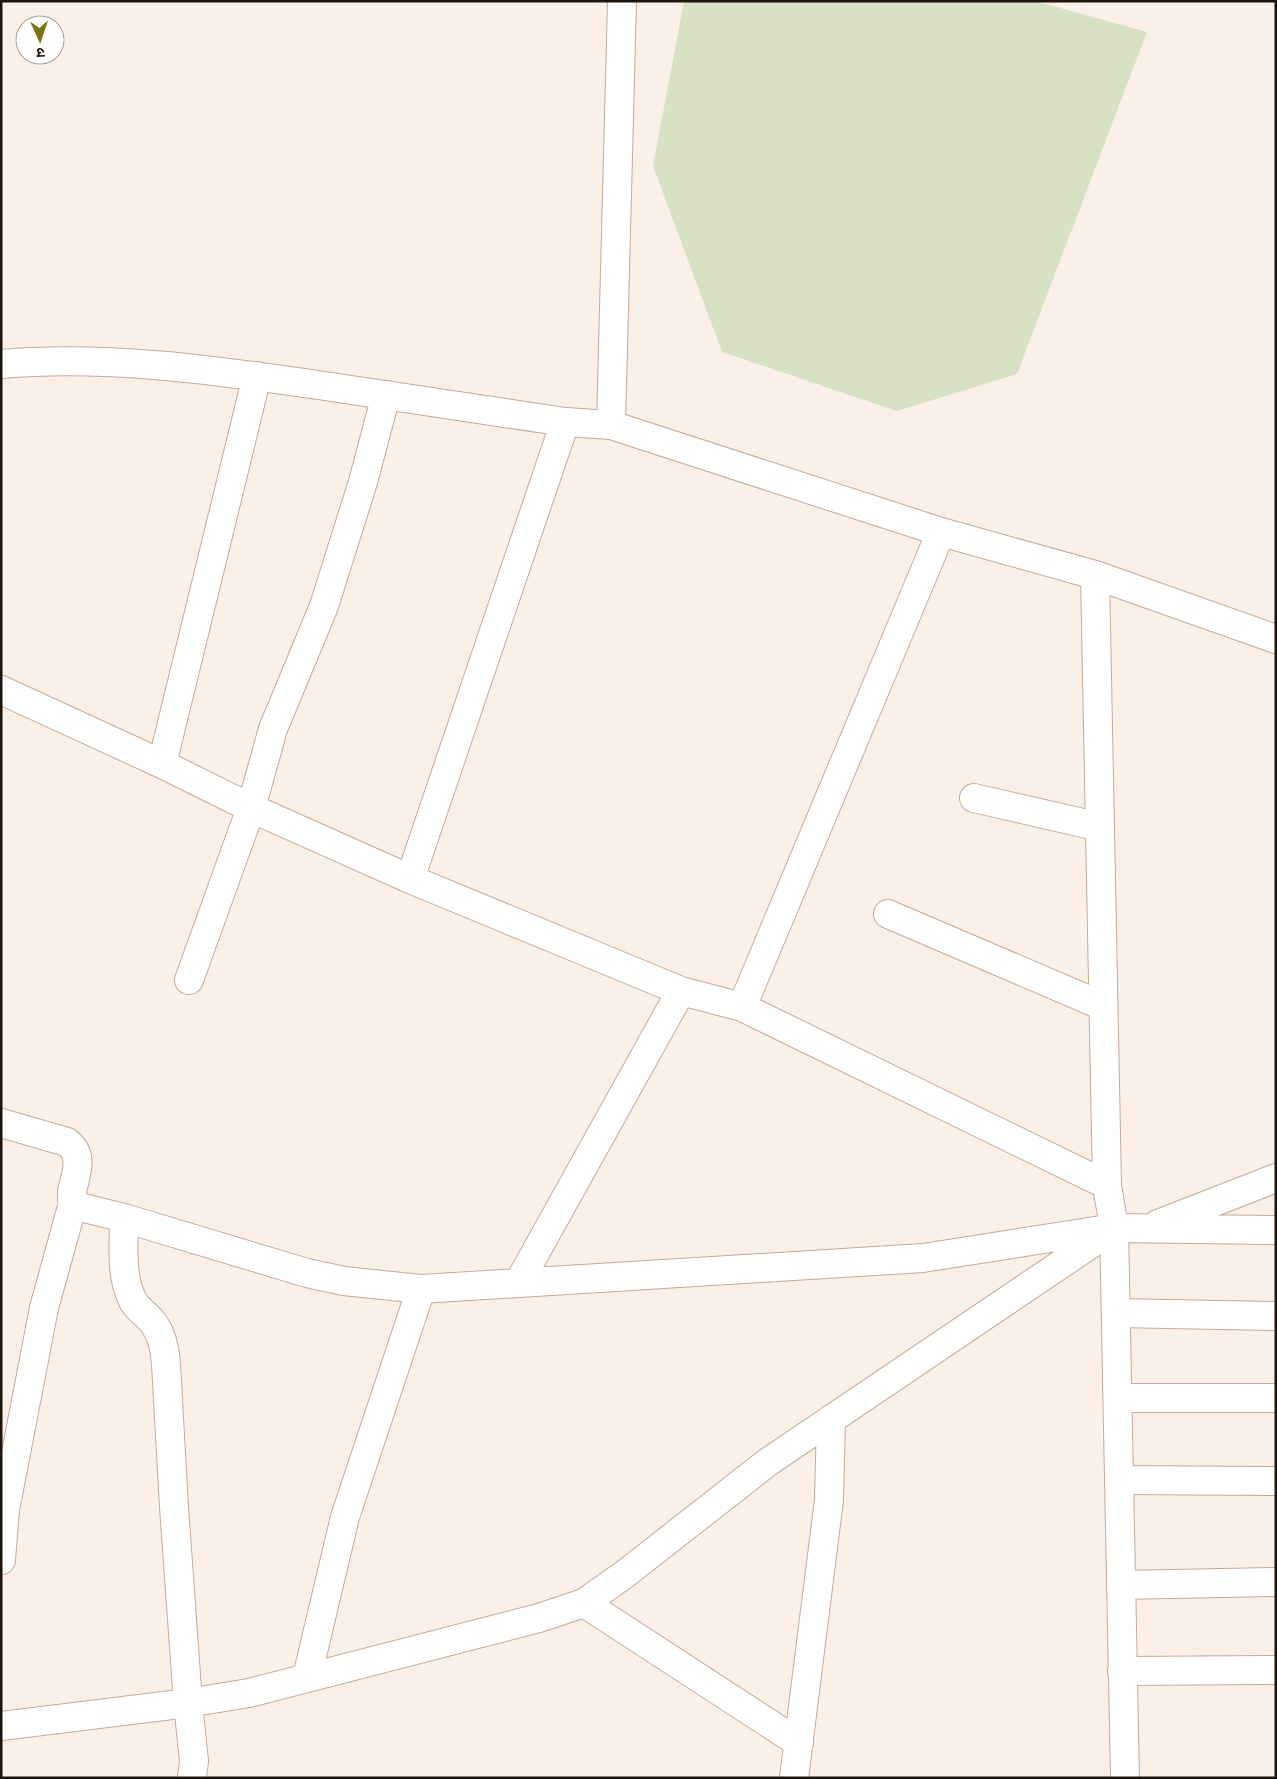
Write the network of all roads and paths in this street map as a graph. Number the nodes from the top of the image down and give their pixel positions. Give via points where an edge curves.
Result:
1 (622, 1) edge
2 (1, 364) edge
3 (257, 376) junction
4 (386, 395) junction
5 (565, 422) junction
6 (611, 425) junction
7 (941, 532) junction
8 (1095, 575) junction
9 (1276, 639) edge
10 (1, 690) edge
11 (162, 764) junction
12 (974, 798) dead end
13 (251, 808) junction
14 (1100, 826) junction
15 (410, 879) junction
16 (888, 914) dead end
17 (189, 980) dead end
18 (681, 990) junction
19 (1103, 1006) junction
20 (742, 1007) junction
21 (1, 1123) edge
22 (1276, 1178) edge
23 (1107, 1184) junction
24 (73, 1203) junction
25 (124, 1218) junction
26 (1114, 1228) junction
27 (1146, 1228) junction
28 (1276, 1230) edge
29 (518, 1282) junction
30 (421, 1289) junction
31 (1116, 1313) junction
32 (1276, 1316) edge
33 (1118, 1398) junction
34 (1276, 1398) edge
35 (831, 1419) junction
36 (1119, 1480) junction
37 (1276, 1481) edge
38 (3, 1510) edge
39 (1, 1560) edge
40 (1276, 1582) edge
41 (1121, 1584) junction
42 (584, 1603) junction
43 (1276, 1670) edge
44 (1122, 1672) junction
45 (307, 1677) junction
46 (188, 1703) junction
47 (1, 1726) edge
48 (799, 1743) junction
49 (192, 1778) edge
50 (794, 1778) edge
51 (1125, 1778) edge

1 - 6 street
2 - 3 street via 108,363
3 - 4 street
3 - 11 street
4 - 5 street
4 - 13 street via 324,606 273,729
5 - 6 street
5 - 15 street
6 - 7 street
7 - 8 street
7 - 20 street
8 - 9 street
8 - 14 street
10 - 11 street
11 - 13 street
12 - 14 street
13 - 15 street
13 - 17 street
14 - 19 street
15 - 18 street
16 - 19 street
18 - 20 street
18 - 29 street
19 - 23 street
20 - 23 street
21 - 24 street via 67,1142 73,1147 78,1156
22 - 27 street
23 - 26 street
24 - 25 street via 80,1208
24 - 38 street via 44,1308
25 - 30 street via 307,1273 344,1281
25 - 46 street via 127,1286 134,1304 154,1324 164,1346
26 - 27 street
26 - 29 street via 923,1258
26 - 31 street
26 - 35 street
27 - 28 street
29 - 30 street
30 - 45 street via 345,1517
31 - 32 street
31 - 33 street
33 - 34 street
33 - 36 street
35 - 42 street via 768,1462
35 - 48 street via 829,1500
36 - 37 street
36 - 41 street
38 - 39 street
40 - 41 street
41 - 44 street
42 - 45 street via 539,1618
42 - 48 street
43 - 44 street
44 - 51 street
45 - 46 street via 249,1693
46 - 47 street
46 - 49 street via 194,1761
48 - 50 street

